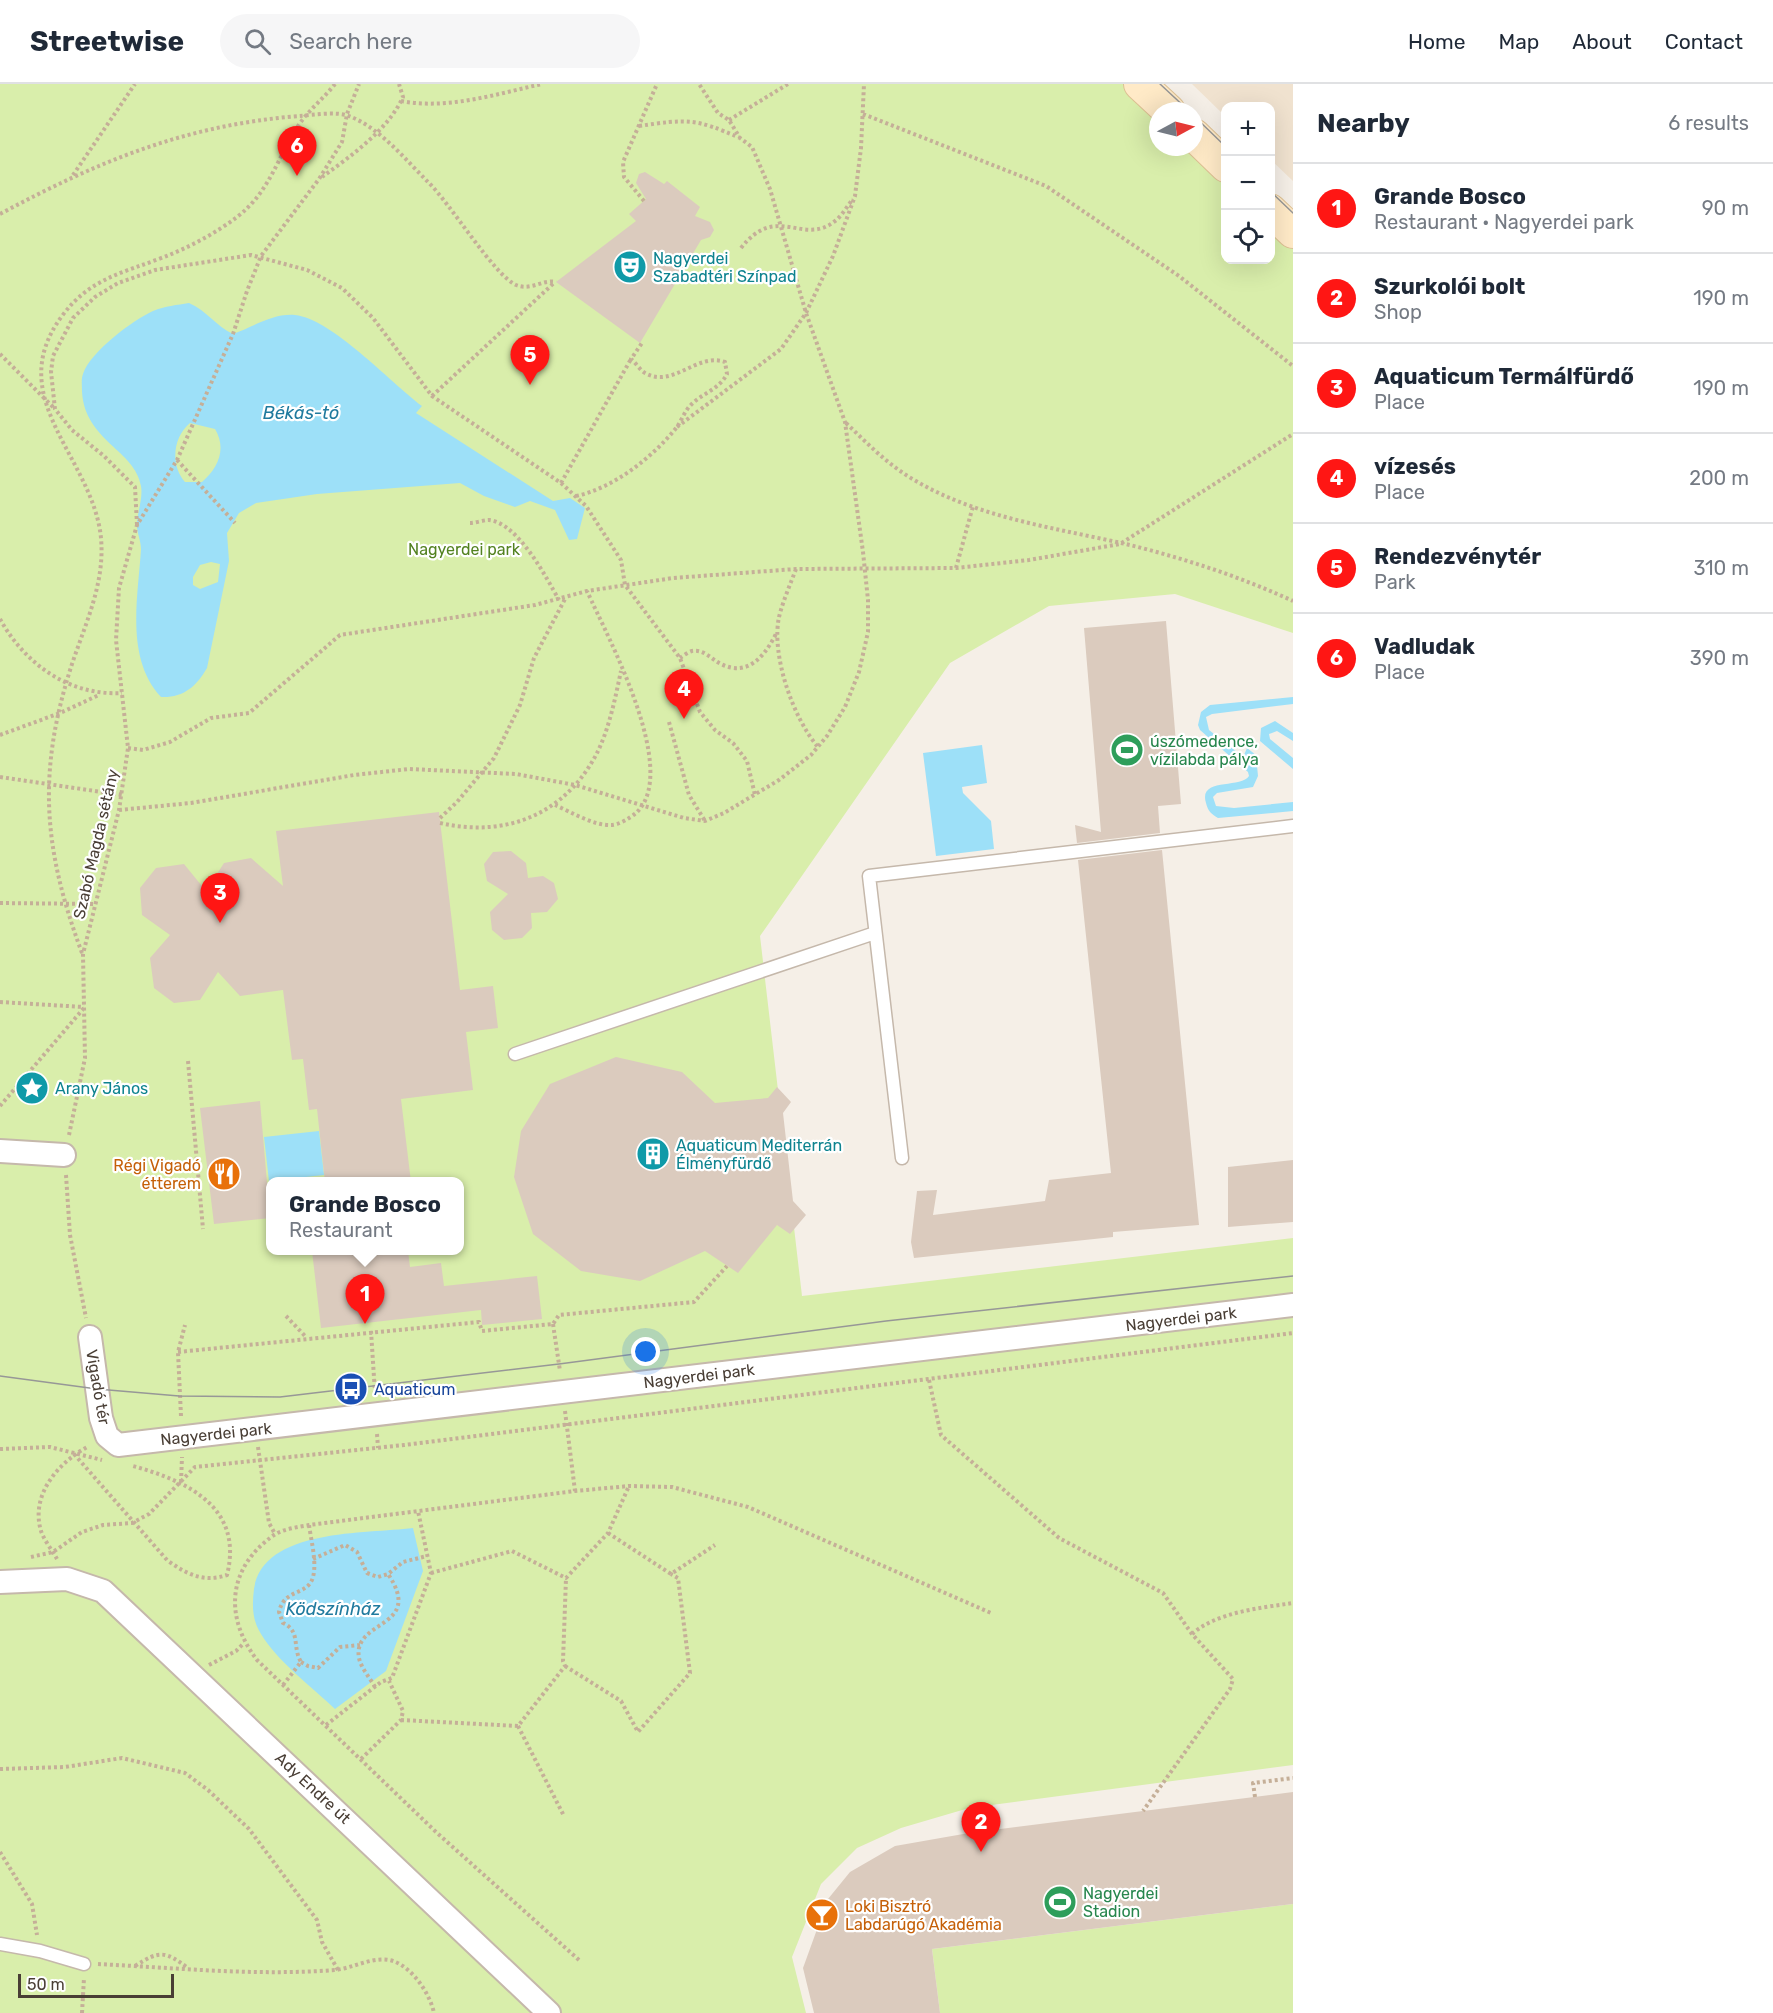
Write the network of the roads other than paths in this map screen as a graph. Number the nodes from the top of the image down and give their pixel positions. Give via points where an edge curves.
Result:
1 (1140, 84) edge
2 (1159, 102) edge
3 (1203, 144) edge
4 (1221, 161) edge
5 (1275, 215) edge
6 (1293, 232) edge
7 (1293, 826) edge
8 (876, 933) junction
9 (515, 1054) dead end
10 (0, 1150) edge
11 (64, 1155) dead end
12 (902, 1158) dead end
13 (1293, 1305) edge
14 (90, 1337) dead end
15 (107, 1436) joint
16 (0, 1582) edge
17 (0, 1944) edge
18 (84, 1964) road end
19 (549, 2013) edge

1 - 2 street
3 - 4 street
5 - 6 street
7 - 8 lane via 869,876
8 - 9 lane
8 - 12 lane
10 - 11 street
13 - 15 street, Nagyerdei park via 255,1430 118,1445
14 - 15 street, Vigadó tér
16 - 19 street, Ady Endre út via 67,1579 103,1591
17 - 18 lane

